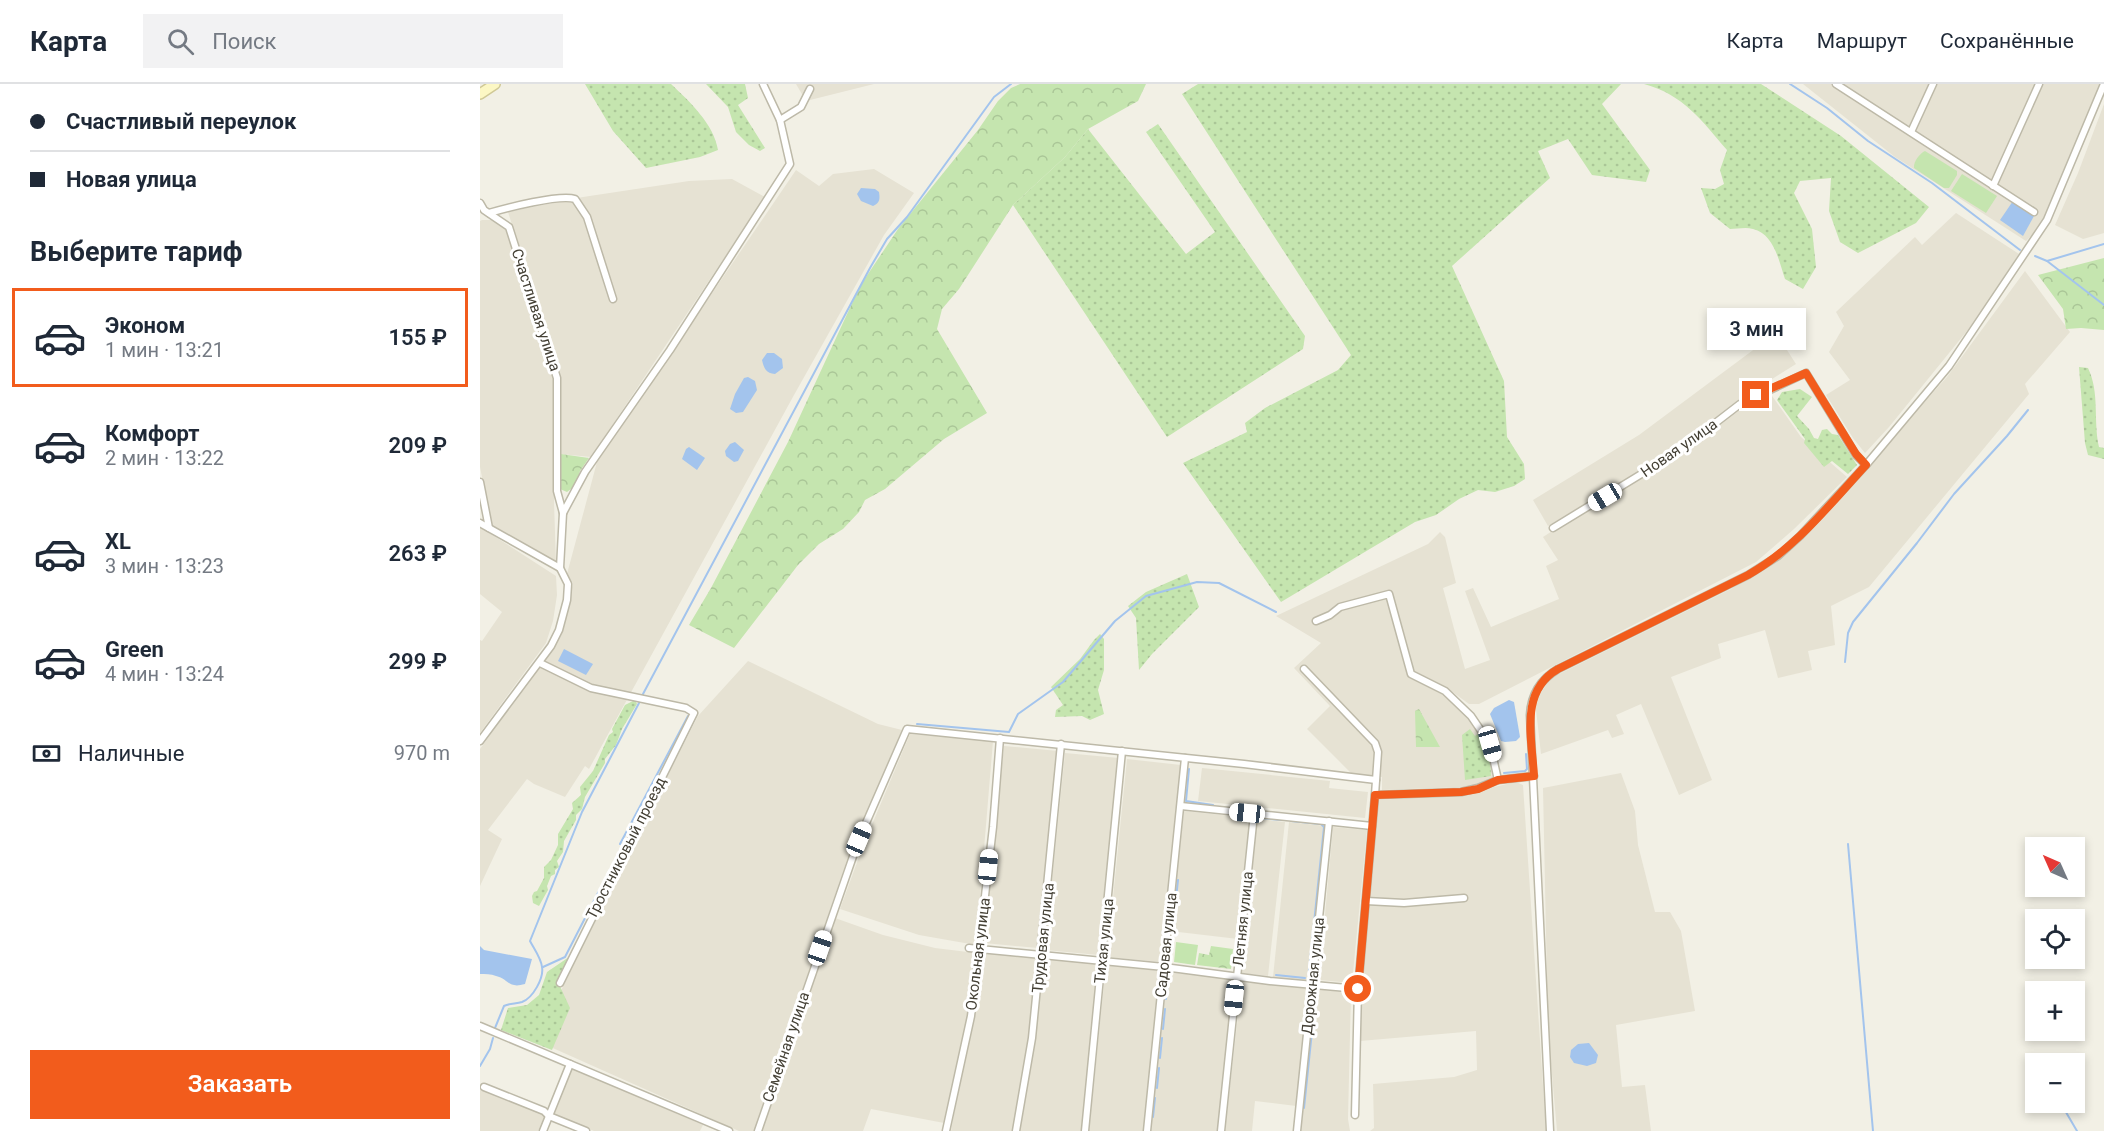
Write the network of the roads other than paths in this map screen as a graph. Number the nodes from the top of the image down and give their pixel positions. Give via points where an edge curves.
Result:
1 (495, 84) edge
2 (764, 84) edge
3 (1836, 84) edge
4 (1932, 84) edge
5 (2039, 84) edge
6 (2104, 84) edge
7 (810, 89) dead end
8 (480, 94) edge
9 (780, 120) junction
10 (1911, 132) junction
11 (1994, 186) junction
12 (480, 202) edge
13 (484, 212) edge
14 (2034, 212) dead end
15 (613, 298) dead end
16 (1866, 465) junction
17 (480, 482) edge
18 (563, 513) junction
19 (480, 523) edge
20 (489, 528) junction
21 (1553, 528) dead end
22 (560, 568) junction
23 (1316, 621) dead end
24 (540, 663) junction
25 (1304, 669) dead end
26 (1000, 738) junction
27 (480, 741) edge
28 (1061, 744) junction
29 (1122, 752) junction
30 (1185, 758) junction
31 (1534, 776) junction
32 (1376, 780) junction
33 (1498, 780) junction
34 (1375, 795) junction
35 (1181, 806) junction
36 (1254, 814) junction
37 (1329, 821) junction
38 (1372, 826) junction
39 (1464, 898) dead end
40 (1366, 901) junction
41 (969, 948) dead end
42 (980, 948) junction
43 (1041, 955) junction
44 (1103, 961) junction
45 (1164, 967) junction
46 (1237, 977) junction
47 (560, 983) dead end
48 (1312, 985) junction
49 (1358, 989) junction
50 (480, 1026) edge
51 (570, 1064) junction
52 (484, 1087) dead end
53 (1355, 1115) dead end
54 (549, 1116) junction
55 (543, 1131) edge
56 (586, 1131) edge
57 (729, 1131) edge
58 (758, 1131) edge
59 (946, 1131) edge
60 (1016, 1131) edge
61 (1085, 1131) edge
62 (1147, 1131) edge
63 (1221, 1131) edge
64 (1297, 1131) edge
65 (1550, 1131) edge

1 - 8 street
2 - 9 street
3 - 10 street
4 - 10 street
5 - 11 street
6 - 16 street via 2047,220 1949,366
7 - 9 street via 801,107
9 - 18 street via 790,164 670,350 585,472
10 - 11 street
11 - 14 street
12 - 13 street
13 - 15 street via 575,199 587,217
13 - 18 street, Счастливая улица via 509,227 557,378 557,491
16 - 21 street, Новая улица via 1806,373 1740,404 1679,451
16 - 31 street via 1795,541 1767,564 1546,678 1534,695 1531,710
17 - 20 street
18 - 22 street, Счастливая улица
19 - 20 street
20 - 22 street
22 - 24 street, Счастливая улица via 568,584 567,600 559,630
23 - 33 street via 1340,607 1389,594 1411,675 1445,691 1471,716 1490,744
24 - 27 street, Счастливая улица
24 - 47 street, Тростниковый проезд via 591,688 686,708 694,715
25 - 32 street via 1375,743
26 - 28 street
26 - 42 street, Окольная улица
26 - 58 street, Семейная улица via 907,729 856,847
28 - 29 street
28 - 43 street, Трудовая улица
29 - 30 street
29 - 44 street, Тихая улица
30 - 32 street
30 - 35 street, Садовая улица
31 - 33 street
31 - 65 street
32 - 34 street
33 - 34 street via 1461,792
34 - 38 street
35 - 36 street
35 - 45 street, Садовая улица
36 - 37 street
36 - 46 street, Летняя улица
37 - 38 street
37 - 48 street, Дорожная улица
38 - 40 street
39 - 40 street via 1404,903
40 - 49 street
41 - 42 street
42 - 43 street
42 - 59 street, Окольная улица via 971,1016
43 - 44 street
43 - 60 street, Трудовая улица
44 - 45 street
44 - 61 street, Тихая улица
45 - 46 street
45 - 62 street, Садовая улица
46 - 48 street
46 - 63 street, Летняя улица
48 - 49 street
48 - 64 street, Дорожная улица
49 - 53 street
50 - 51 street
51 - 54 street
51 - 57 street
52 - 54 street
54 - 55 street
54 - 56 street

